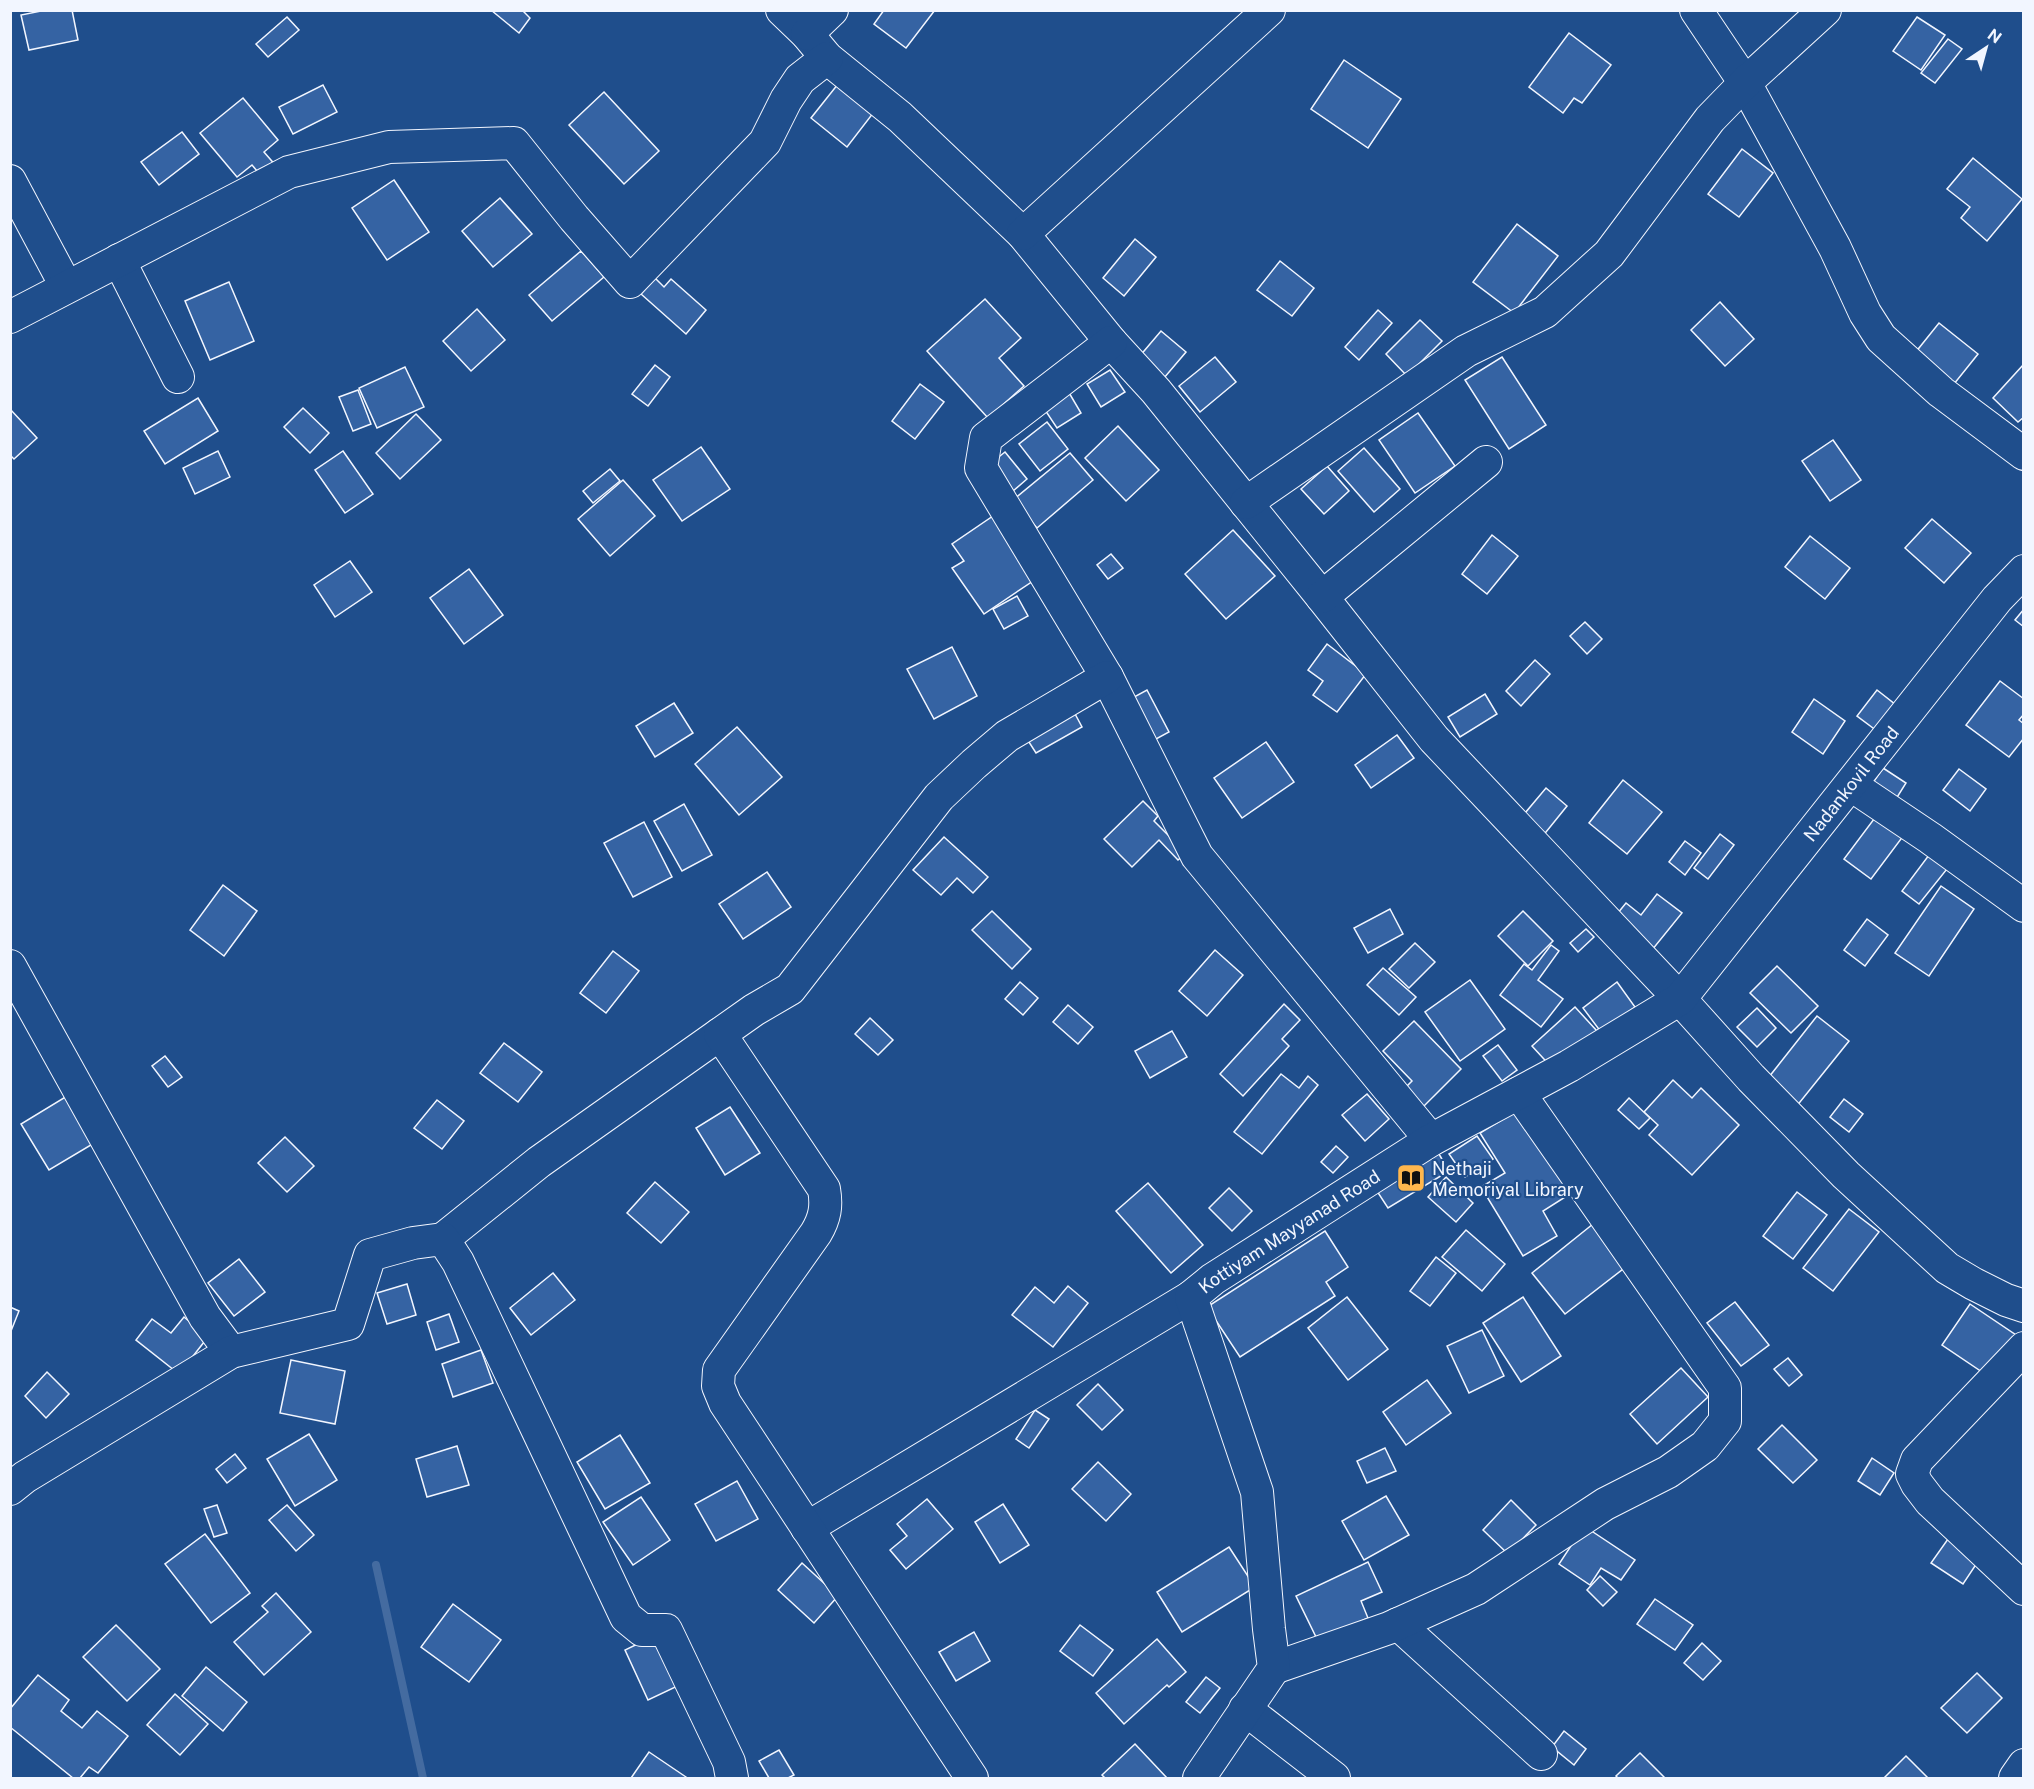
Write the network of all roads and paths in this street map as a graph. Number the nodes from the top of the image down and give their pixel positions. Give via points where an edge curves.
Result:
1 (782, 10) edge
2 (832, 10) edge
3 (1269, 10) edge
4 (1696, 10) edge
5 (1825, 10) edge
6 (807, 34) junction
7 (827, 58) junction
8 (1745, 83) junction
9 (10, 181) edge
10 (1023, 234) junction
11 (119, 260) junction
12 (66, 286) junction
13 (10, 317) edge
14 (1111, 342) junction
15 (178, 377) dead end
16 (2024, 454) edge
17 (1486, 462) dead end
18 (1246, 503) junction
19 (2024, 570) edge
20 (1322, 597) junction
21 (1107, 676) junction
22 (1851, 785) junction
23 (2024, 906) edge
24 (10, 966) edge
25 (1680, 999) junction
26 (720, 1034) junction
27 (1519, 1093) junction
28 (1431, 1140) junction
29 (443, 1239) junction
30 (1191, 1297) junction
31 (2024, 1306) edge
32 (2024, 1348) edge
33 (231, 1352) junction
34 (10, 1489) edge
35 (807, 1528) junction
36 (2024, 1589) edge
37 (1398, 1624) junction
38 (1274, 1668) junction
39 (1245, 1708) junction
40 (1541, 1754) dead end
41 (2024, 1765) edge
42 (732, 1779) edge
43 (972, 1779) edge
44 (1199, 1779) edge
45 (1334, 1779) edge
46 (2015, 1779) edge

1 - 6 street
2 - 6 street
3 - 10 street
4 - 8 street
5 - 8 street
6 - 7 street
7 - 10 street via 900,117
7 - 11 street via 800,79 765,142 630,282 514,143 389,147 289,172
8 - 16 street via 1881,338 1941,392
8 - 18 street via 1710,119 1609,254 1545,312 1466,351
9 - 12 street
10 - 14 street
11 - 12 street
11 - 15 street
12 - 13 street
14 - 18 street
14 - 21 street via 986,438 981,468
17 - 20 street
18 - 20 street
19 - 22 street, Nadankovil Road
20 - 25 street via 1434,739
21 - 26 street via 1007,736 974,764 939,797 790,988
21 - 28 street via 1197,856
22 - 23 street
22 - 25 street, Nadankovil Road
24 - 33 street via 205,1317
25 - 27 street, Kottiyam Mayyanad Road
25 - 31 street via 1845,1175 1947,1268
26 - 29 street via 539,1162
26 - 35 street via 824,1188 827,1203 824,1220 816,1233 718,1370 718,1386 725,1403
27 - 28 street, Kottiyam Mayyanad Road
27 - 37 street via 1725,1388 1725,1421 1705,1446 1668,1472 1605,1504 1476,1589
28 - 30 street, Kottiyam Mayyanad Road via 1213,1279
29 - 33 street via 370,1255 348,1324
29 - 42 street via 459,1262 626,1617 642,1630 666,1630 729,1762
30 - 35 street
30 - 38 street, Kottiyam Mayyanad Road via 1257,1492
32 - 36 street via 1917,1460 1912,1474 1930,1501
33 - 34 street
35 - 43 street
37 - 38 street
37 - 40 street
38 - 39 street
39 - 44 street
39 - 45 street
41 - 46 street

